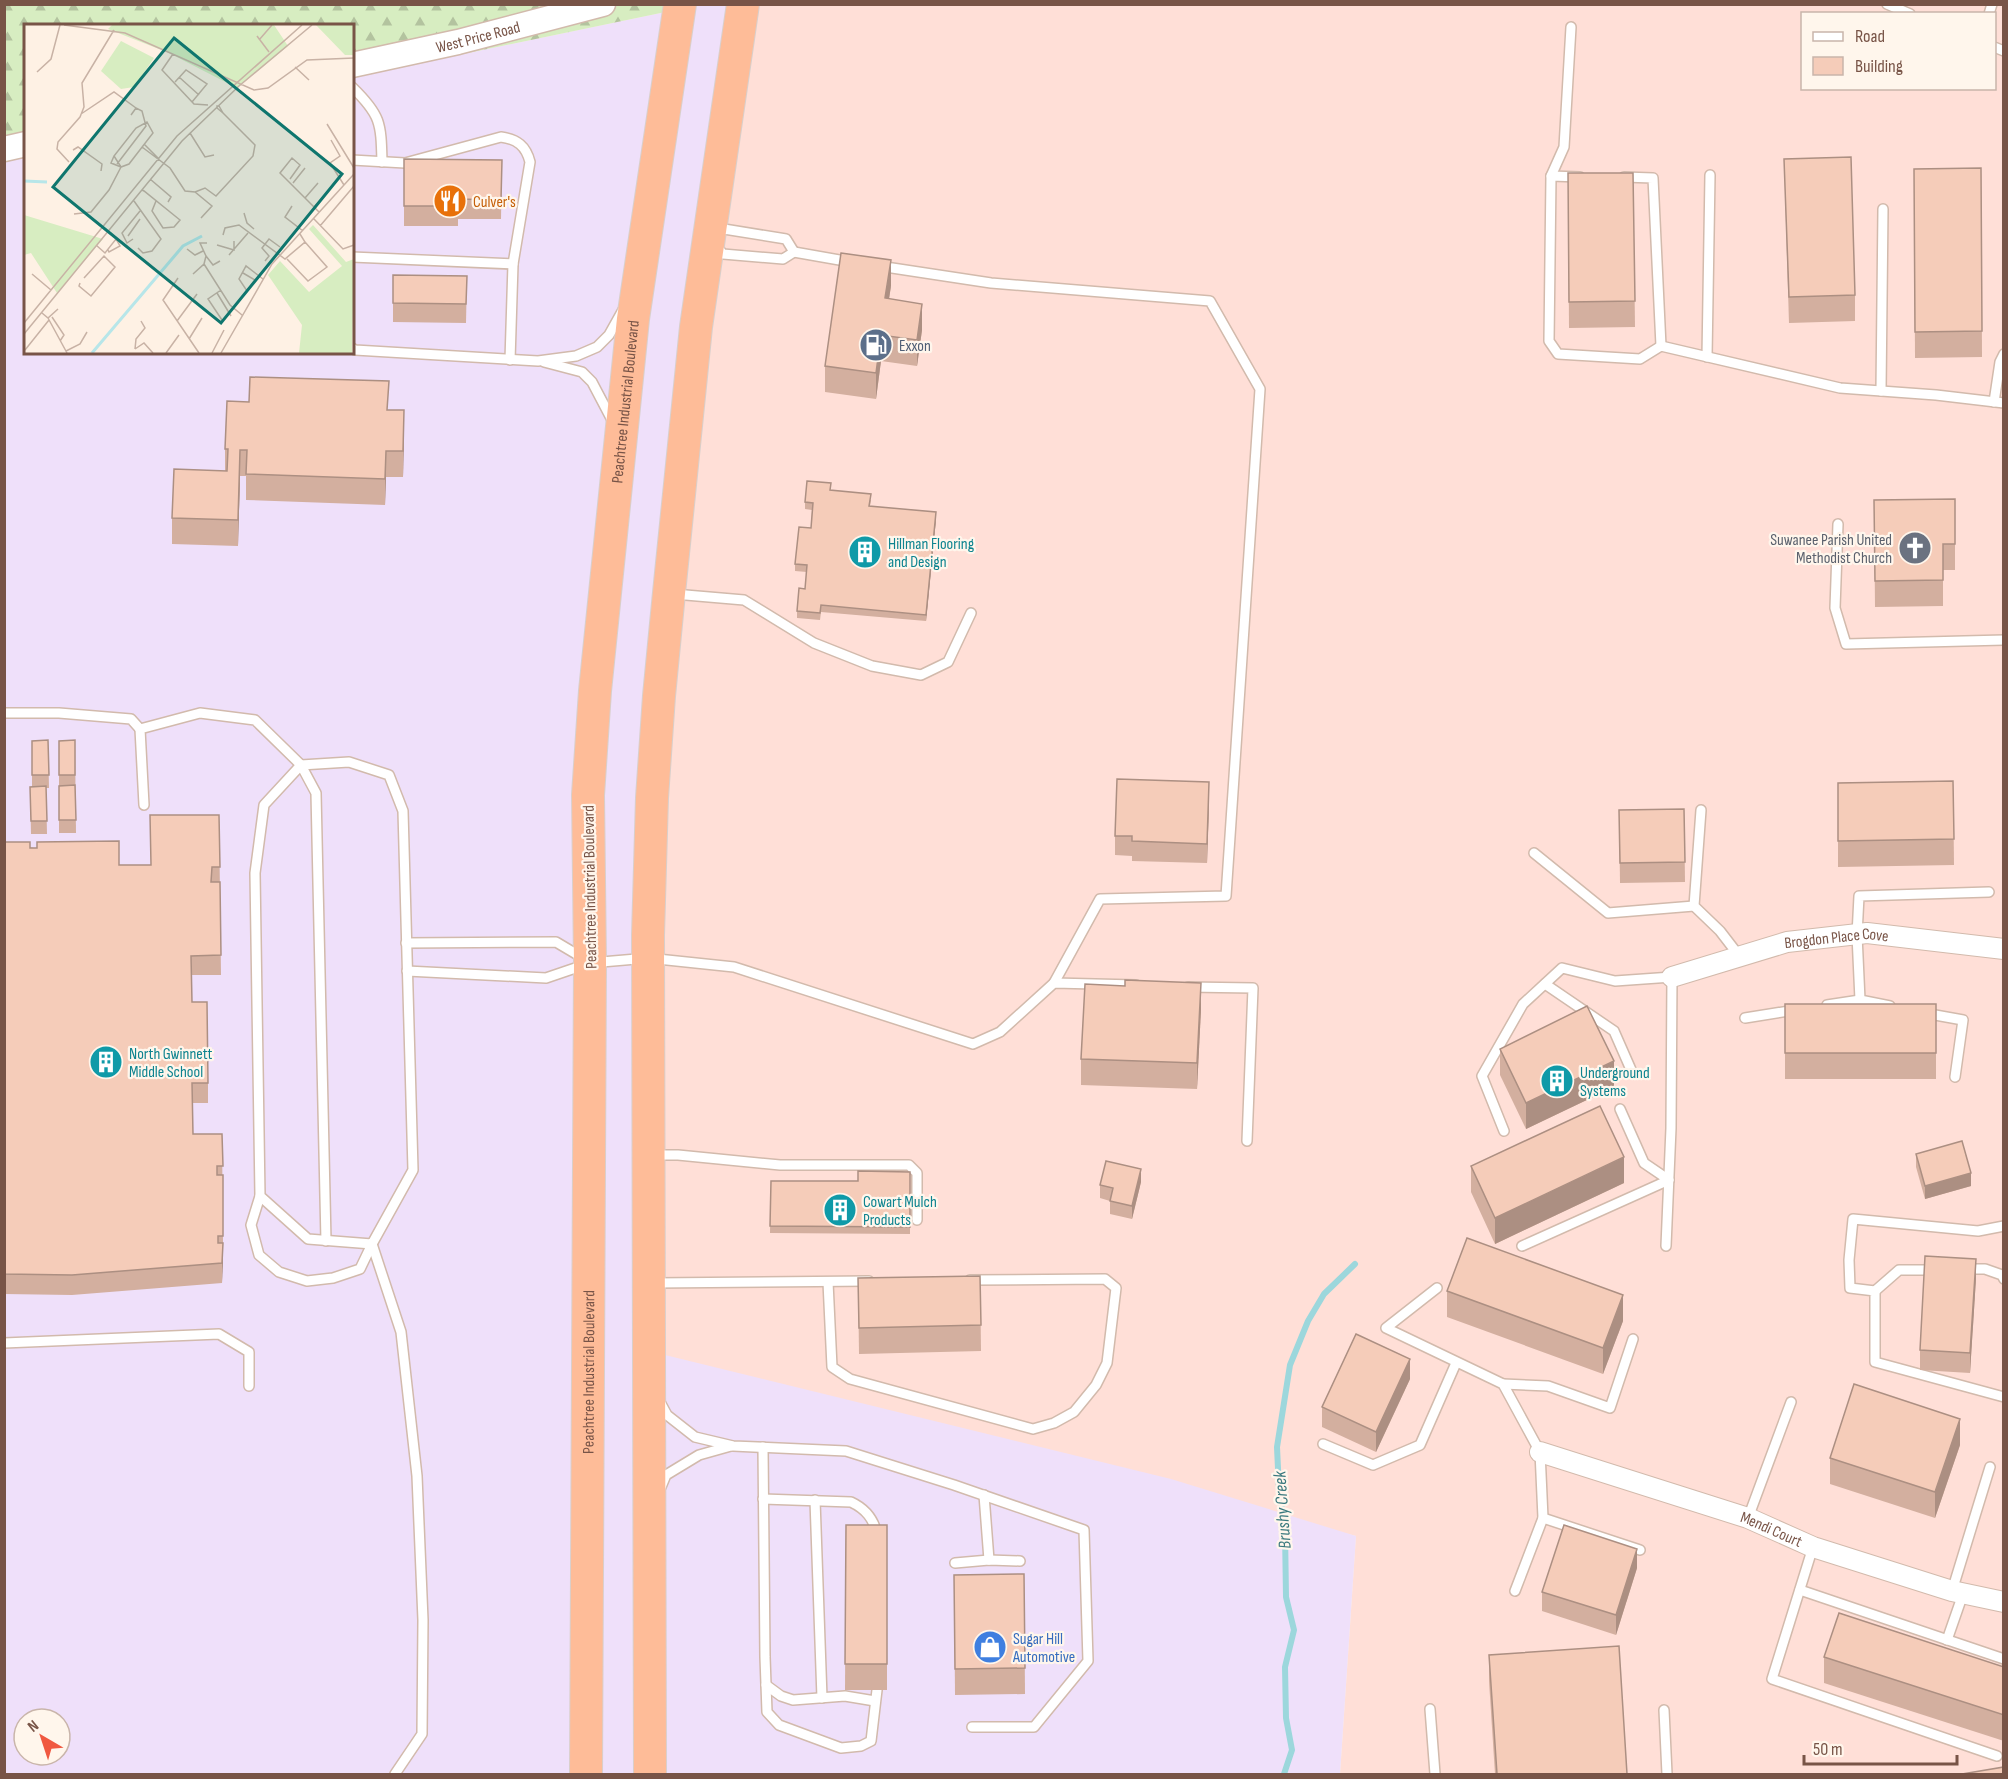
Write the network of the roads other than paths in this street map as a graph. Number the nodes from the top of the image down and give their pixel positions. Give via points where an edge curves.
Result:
1 (603, 4) edge
2 (680, 4) edge
3 (743, 4) edge
4 (1887, 4) edge
5 (1905, 12) edge
6 (1571, 27) dead end
7 (354, 65) edge
8 (354, 89) edge
9 (24, 144) edge
10 (4, 149) edge
11 (354, 160) edge
12 (382, 162) junction
13 (1710, 174) dead end
14 (1551, 177) junction
15 (1585, 177) edge
16 (1619, 177) edge
17 (1883, 208) dead end
18 (709, 238) junction
19 (794, 252) junction
20 (354, 257) edge
21 (859, 263) edge
22 (513, 264) junction
23 (870, 265) edge
24 (638, 281) junction
25 (1661, 346) junction
26 (354, 349) edge
27 (2004, 354) edge
28 (1707, 357) junction
29 (510, 360) junction
30 (538, 361) junction
31 (1881, 391) junction
32 (1999, 403) edge
33 (620, 439) junction
34 (1838, 524) dead end
35 (669, 593) junction
36 (971, 613) dead end
37 (2004, 640) edge
38 (4, 713) edge
39 (140, 729) junction
40 (301, 765) junction
41 (144, 805) dead end
42 (1701, 810) dead end
43 (1534, 853) dead end
44 (1989, 892) dead end
45 (1694, 906) junction
46 (1857, 934) junction
47 (406, 943) junction
48 (2004, 949) edge
49 (1740, 957) junction
50 (648, 958) junction
51 (590, 963) junction
52 (407, 972) junction
53 (1672, 977) junction
54 (1054, 983) junction
55 (1545, 984) junction
56 (1148, 986) edge
57 (1183, 987) edge
58 (1860, 1000) junction
59 (1814, 1007) edge
60 (1894, 1007) edge
61 (1803, 1009) edge
62 (1917, 1011) edge
63 (1745, 1018) dead end
64 (1632, 1072) dead end
65 (1955, 1077) dead end
66 (1620, 1109) dead end
67 (1504, 1131) dead end
68 (1247, 1141) dead end
69 (649, 1155) junction
70 (1669, 1180) junction
71 (260, 1196) junction
72 (917, 1220) dead end
73 (2004, 1226) edge
74 (326, 1241) junction
75 (372, 1244) junction
76 (1522, 1246) dead end
77 (1666, 1246) dead end
78 (1942, 1269) edge
79 (1953, 1269) edge
80 (2004, 1279) edge
81 (955, 1280) edge
82 (874, 1281) edge
83 (828, 1282) junction
84 (650, 1284) junction
85 (1437, 1288) dead end
86 (1875, 1292) junction
87 (1633, 1339) dead end
88 (4, 1344) edge
89 (1456, 1363) junction
90 (650, 1384) junction
91 (1503, 1384) junction
92 (249, 1386) dead end
93 (2004, 1397) edge
94 (1791, 1402) dead end
95 (1323, 1444) dead end
96 (734, 1446) junction
97 (763, 1447) junction
98 (1540, 1452) junction
99 (1990, 1467) dead end
100 (984, 1495) junction
101 (763, 1499) junction
102 (815, 1500) junction
103 (651, 1517) junction
104 (1543, 1518) junction
105 (1748, 1518) junction
106 (879, 1544) edge
107 (1813, 1547) junction
108 (1640, 1550) dead end
109 (989, 1560) junction
110 (1020, 1561) dead end
111 (955, 1563) dead end
112 (1800, 1590) junction
113 (1515, 1591) dead end
114 (1958, 1592) junction
115 (2004, 1602) edge
116 (1947, 1640) junction
117 (2004, 1659) edge
118 (766, 1685) junction
119 (877, 1690) dead end
120 (822, 1698) junction
121 (876, 1701) junction
122 (1430, 1709) dead end
123 (1664, 1710) dead end
124 (972, 1727) dead end
125 (1997, 1756) dead end
126 (395, 1774) edge
127 (586, 1774) edge
128 (650, 1774) edge
129 (1435, 1774) edge
130 (1667, 1774) edge

1 - 7 street, West Price Road
2 - 24 highway, Peachtree Industrial Boulevard
3 - 18 highway
4 - 5 lane
6 - 14 lane via 1564,147
8 - 12 lane via 379,122
9 - 10 street
11 - 12 lane
12 - 22 lane via 405,163 501,136 517,141 530,162
13 - 28 lane
14 - 15 lane
14 - 25 lane via 1549,341 1558,354 1640,359
16 - 25 lane via 1653,178
17 - 31 lane
18 - 19 lane via 723,254 783,259
18 - 19 lane via 724,229 786,239
18 - 35 highway
19 - 21 lane
20 - 22 lane
22 - 29 lane
23 - 54 lane via 991,283 1210,301 1260,388 1226,897 1100,899
24 - 30 lane via 609,335 597,347 576,356
24 - 33 highway, Peachtree Industrial Boulevard
25 - 28 lane
26 - 29 lane
27 - 32 lane via 2000,362
28 - 31 lane via 1840,388
29 - 30 lane
30 - 33 lane via 582,372 606,406
31 - 32 lane
33 - 51 highway, Peachtree Industrial Boulevard via 588,795
34 - 37 lane via 1835,608 1846,644
35 - 36 lane via 744,600 814,643 872,666 921,675 948,662
35 - 50 highway via 652,798
38 - 39 lane via 131,719
39 - 40 lane via 200,713 255,720
39 - 41 lane
40 - 47 lane via 349,762 389,775 403,811
40 - 71 lane via 264,804 255,873
40 - 74 lane via 316,793
42 - 45 lane
43 - 45 lane via 1608,913
44 - 46 lane via 1859,896
45 - 49 lane
46 - 48 street, Brogdon Place Cove
46 - 49 street, Brogdon Place Cove via 1787,942
46 - 58 lane
47 - 51 lane via 556,942
47 - 52 lane
49 - 53 street, Brogdon Place Cove
50 - 51 lane
50 - 54 lane via 734,967 974,1044 1000,1032
50 - 69 highway
51 - 52 lane via 546,978
51 - 127 highway, Peachtree Industrial Boulevard
52 - 75 lane via 413,1170
53 - 55 lane via 1616,981 1562,968
53 - 70 lane
54 - 56 lane
55 - 64 lane via 1614,1031
55 - 67 lane via 1523,1004 1482,1076
57 - 68 lane via 1253,988
58 - 59 lane
58 - 60 lane
61 - 63 lane
62 - 65 lane via 1963,1020
66 - 70 lane via 1644,1163
69 - 72 lane via 780,1164 909,1165 917,1173
69 - 84 highway
70 - 76 lane
70 - 77 lane
71 - 74 lane via 308,1239
71 - 75 lane via 251,1225 259,1255 279,1272 307,1281 333,1278 360,1269
73 - 86 lane via 1978,1231 1853,1219 1850,1288
74 - 75 lane
75 - 126 lane via 401,1332 417,1476 423,1620 422,1734
78 - 86 lane via 1899,1270
79 - 80 lane via 1984,1269
81 - 83 lane via 1105,1279 1116,1288 1107,1363 1096,1385 1074,1412 1033,1429 850,1379 832,1367
82 - 83 lane
83 - 84 lane
84 - 90 highway
85 - 89 lane via 1386,1328
86 - 93 lane via 1875,1362
87 - 91 lane via 1610,1408 1548,1386
88 - 92 lane via 219,1334 249,1352
89 - 91 lane
89 - 95 lane via 1420,1445 1373,1465
90 - 96 lane via 667,1415 694,1437
90 - 103 highway
91 - 98 lane
94 - 105 lane
96 - 97 lane
96 - 103 lane via 699,1455 666,1475
97 - 100 lane via 846,1451
97 - 101 lane
98 - 104 lane
98 - 105 street, Mendi Court
99 - 114 lane
100 - 109 lane
100 - 124 lane via 1084,1530 1088,1661 1034,1726
101 - 102 lane
101 - 118 lane
102 - 106 lane via 851,1502 864,1508 877,1531
102 - 120 lane
103 - 128 highway
104 - 108 lane
104 - 113 lane
105 - 107 street, Mendi Court
107 - 112 lane
107 - 114 street, Mendi Court
109 - 110 lane
109 - 111 lane
112 - 116 lane
112 - 125 lane via 1772,1678
114 - 115 street, Mendi Court
114 - 116 lane
116 - 117 lane
118 - 120 lane via 793,1700
118 - 121 lane via 768,1712 779,1725 841,1748 871,1741
119 - 121 lane
120 - 121 lane via 845,1696
122 - 129 lane
123 - 130 lane

